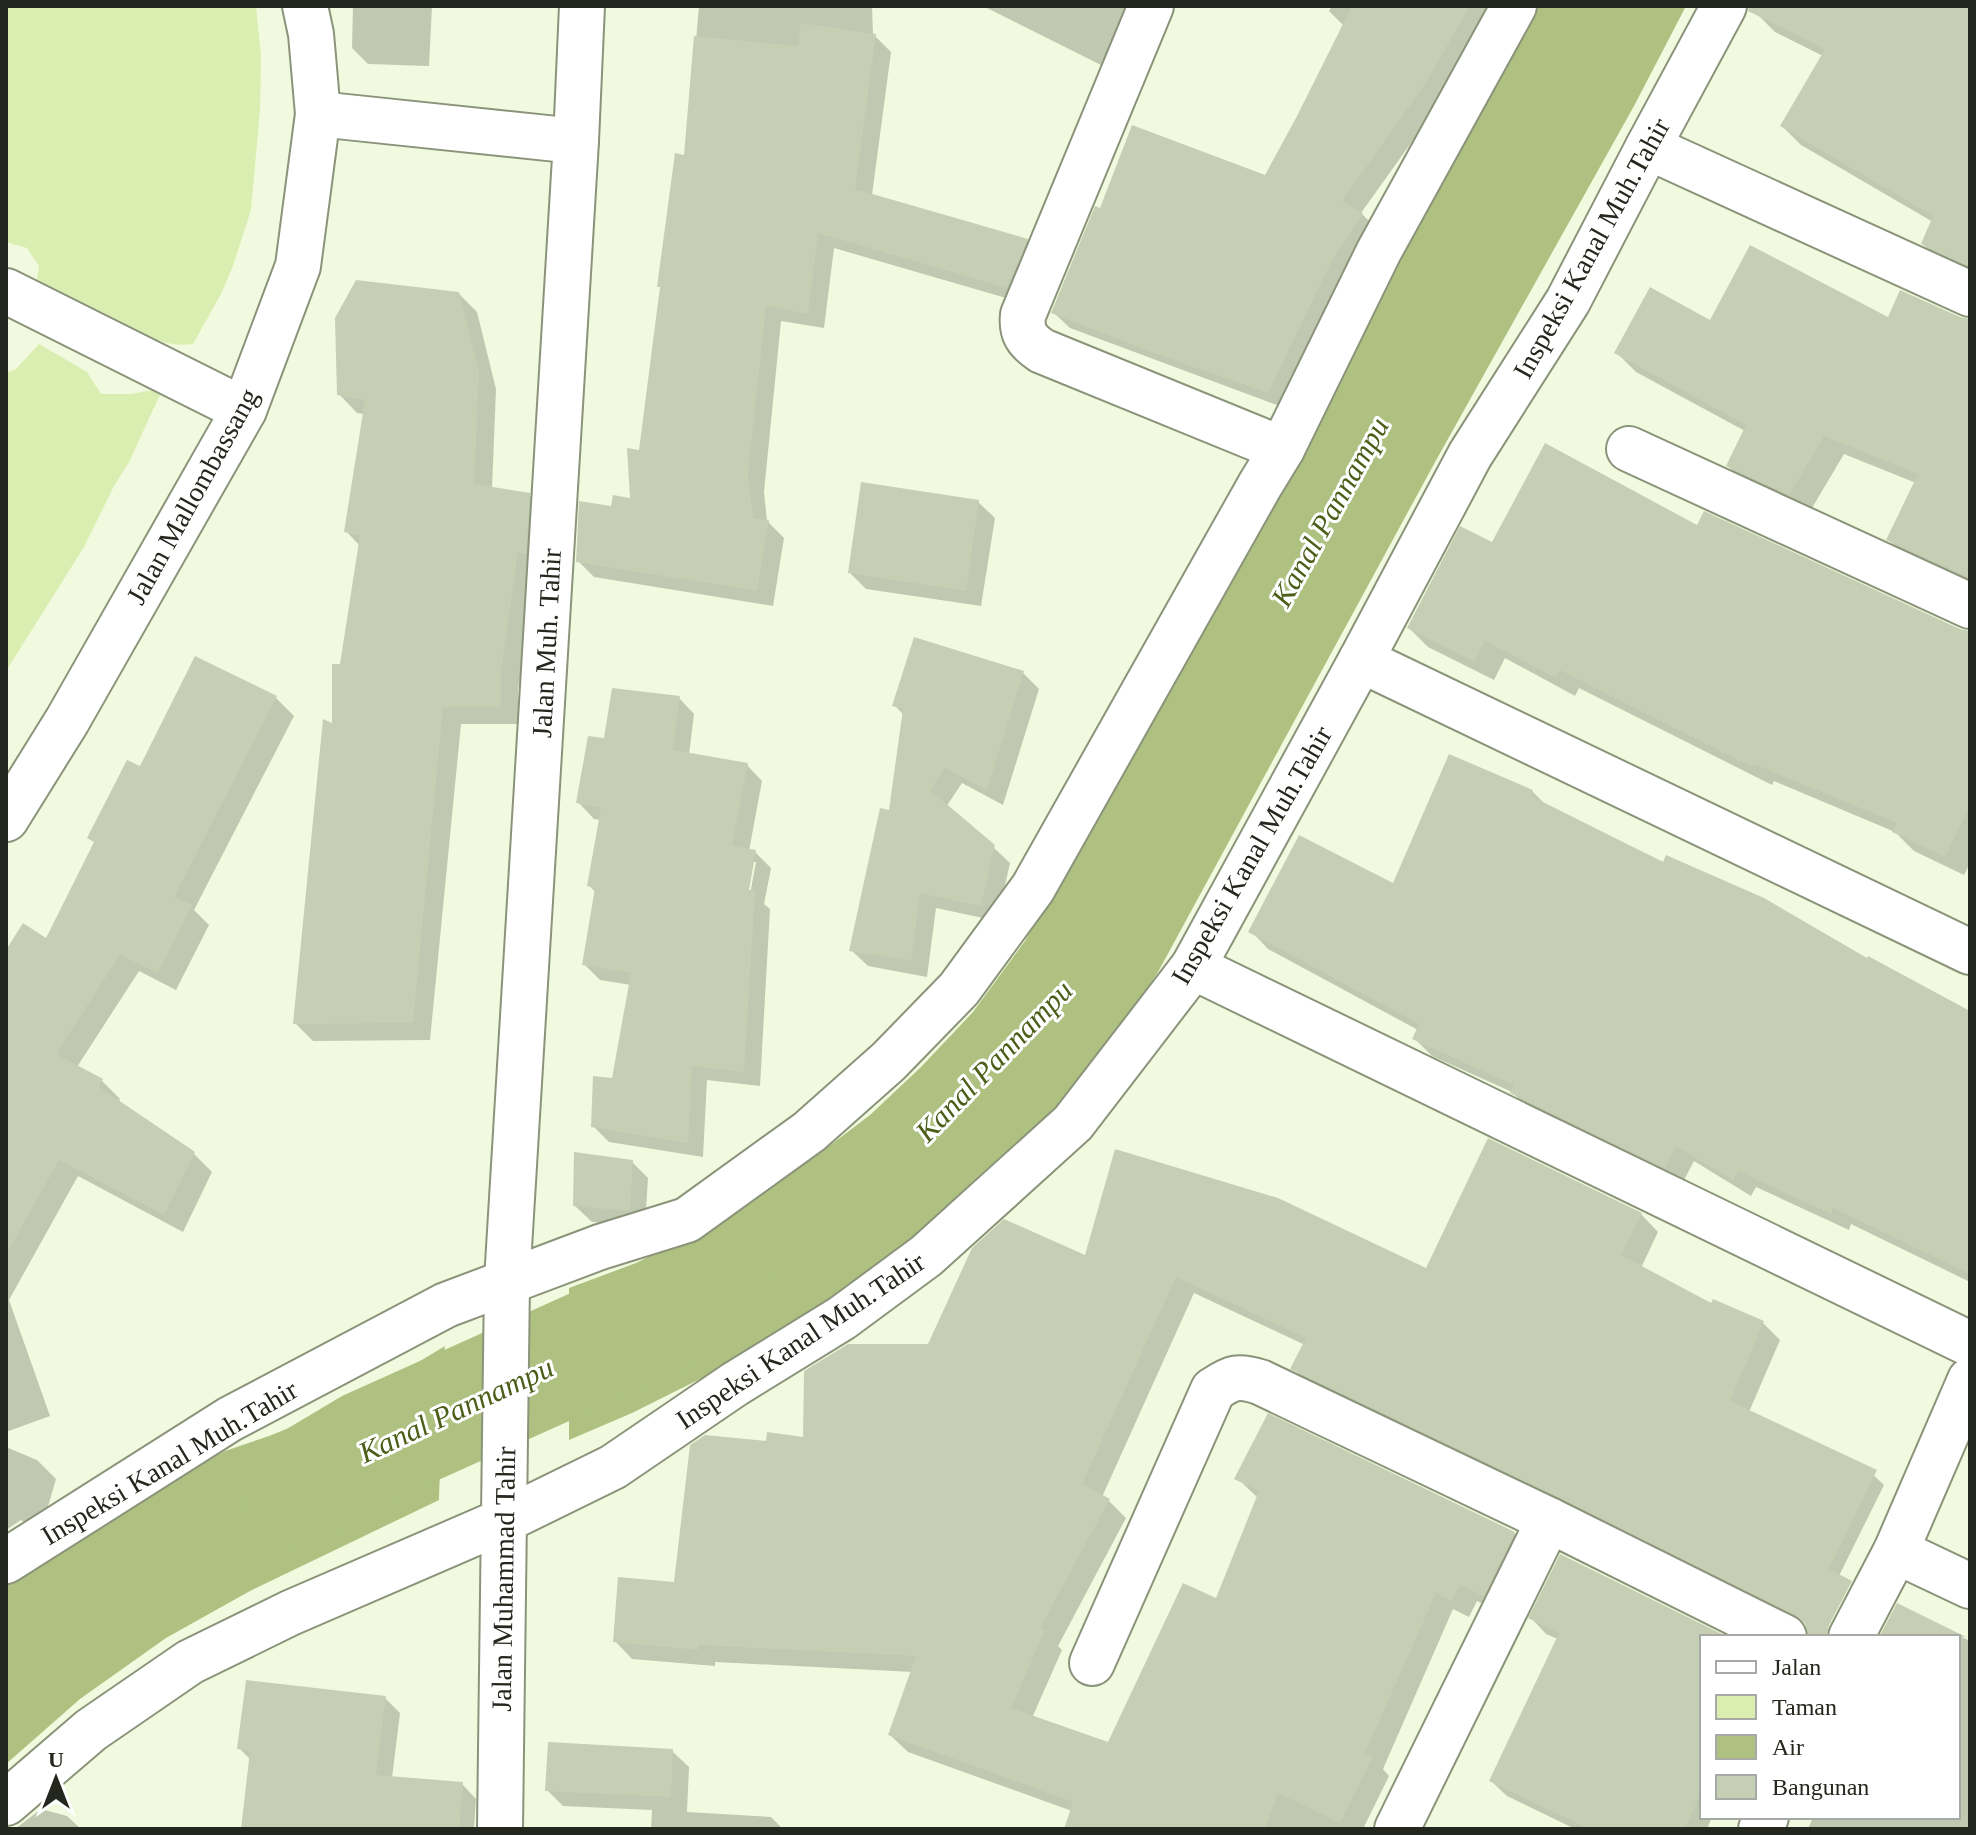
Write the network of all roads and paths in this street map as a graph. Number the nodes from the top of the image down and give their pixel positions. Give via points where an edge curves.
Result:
1 (305, 6) edge
2 (582, 6) edge
3 (1151, 6) edge
4 (1514, 6) edge
5 (1724, 6) edge
6 (318, 114) junction
7 (576, 141) junction
8 (1648, 147) junction
9 (6, 291) edge
10 (1970, 294) edge
11 (244, 410) junction
12 (1282, 449) junction
13 (1629, 449) dead end
14 (1970, 606) edge
15 (1361, 660) junction
16 (6, 819) edge
17 (1970, 952) edge
18 (1193, 967) junction
19 (507, 1281) junction
20 (1970, 1344) edge
21 (1970, 1380) edge
22 (505, 1520) junction
23 (1549, 1520) junction
24 (1896, 1551) junction
25 (6, 1561) edge
26 (1970, 1586) edge
27 (1780, 1635) edge
28 (1852, 1635) edge
29 (1092, 1663) dead end
30 (6, 1803) edge
31 (500, 1829) edge
32 (1397, 1829) edge

1 - 6 street, Jalan Mallombassang
2 - 7 street, Jalan Muh. Tahir
3 - 12 street via 1023,315 1025,337 1042,351
4 - 12 street, Inspeksi Kanal Muh.Tahir via 1379,251
5 - 8 street, Inspeksi Kanal Muh.Tahir
6 - 7 street
6 - 11 street, Jalan Mallombassang via 298,266
7 - 19 street, Jalan Muh. Tahir
8 - 10 street
8 - 15 street, Inspeksi Kanal Muh.Tahir via 1568,301 1470,455
9 - 11 street
11 - 16 street, Jalan Mallombassang
12 - 19 street, Inspeksi Kanal Muh.Tahir via 1033,888 959,989 809,1132 687,1220
13 - 14 street
15 - 17 street
15 - 18 street, Inspeksi Kanal Muh.Tahir
18 - 20 street
18 - 22 street, Inspeksi Kanal Muh.Tahir via 1073,1123 926,1256 842,1318 613,1467
19 - 22 street, Jalan Muhammad Tahir
19 - 25 street, Inspeksi Kanal Muh.Tahir via 446,1305 230,1419
21 - 24 street
22 - 30 street, Inspeksi Kanal Muh.Tahir via 190,1662 91,1730
22 - 31 street, Jalan Muhammad Tahir
23 - 27 street
23 - 29 street via 1260,1382 1229,1379 1213,1390
23 - 32 street
24 - 26 street
24 - 28 street

